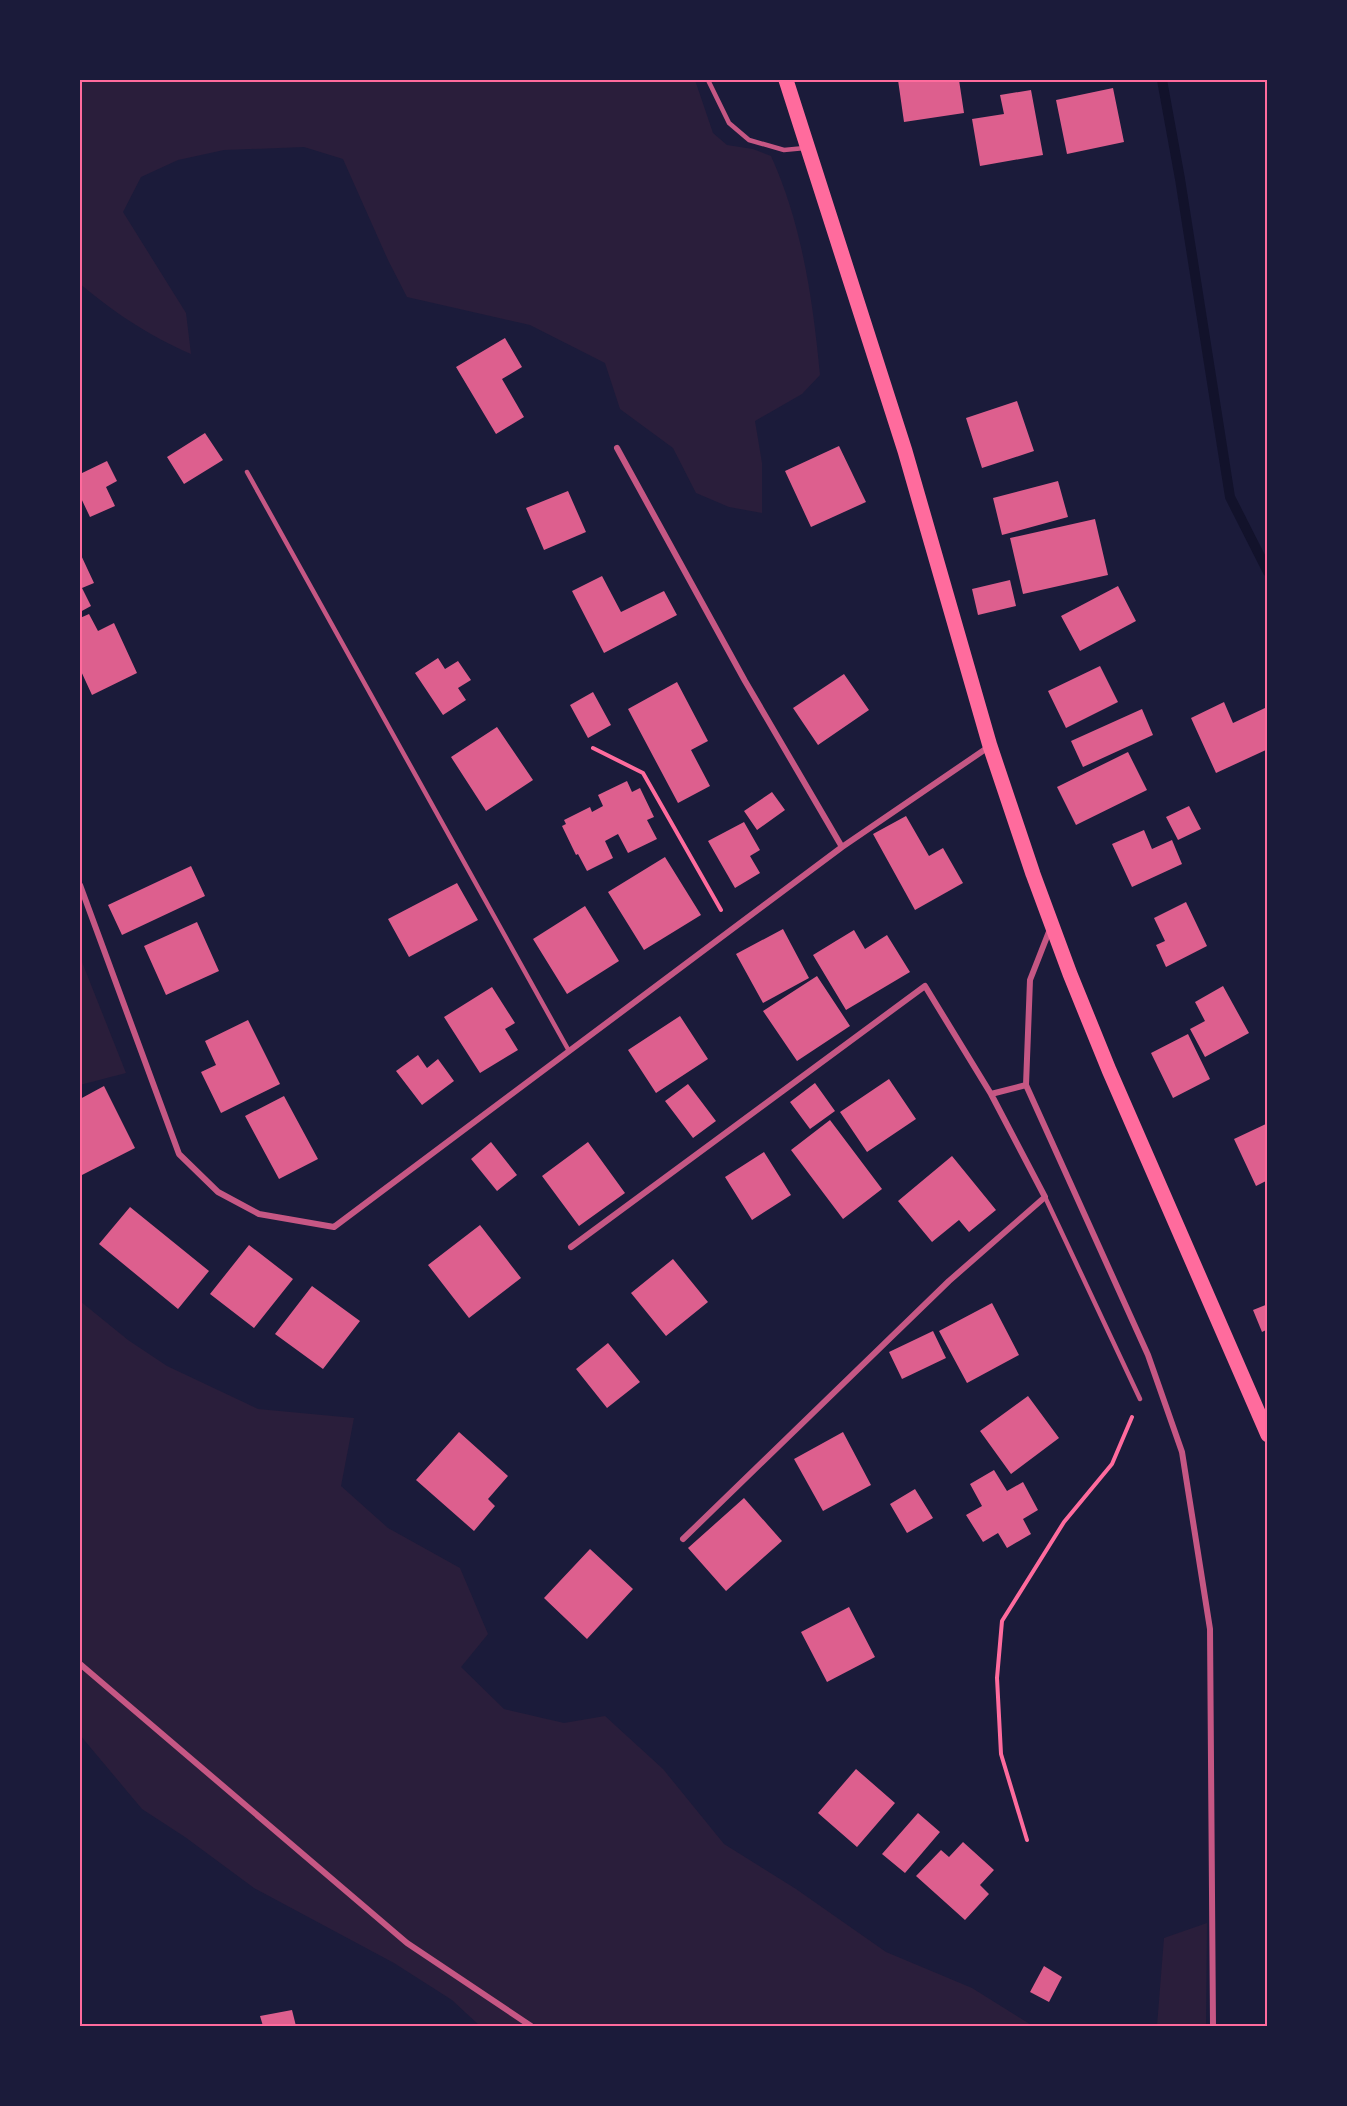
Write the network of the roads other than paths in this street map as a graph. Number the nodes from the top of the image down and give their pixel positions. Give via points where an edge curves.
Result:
1 (708, 80) edge
2 (786, 80) edge
3 (807, 148) junction
4 (617, 448) dead end
5 (247, 472) dead end
6 (990, 746) junction
7 (842, 847) junction
8 (80, 885) edge
9 (1051, 926) junction
10 (569, 1051) junction
11 (1026, 1086) junction
12 (991, 1094) junction
13 (1045, 1197) junction
14 (571, 1247) dead end
15 (1140, 1399) road end
16 (1268, 1435) edge
17 (683, 1539) dead end
18 (80, 1664) edge
19 (531, 2026) edge
20 (1213, 2026) edge

1 - 3 lane via 729,123 749,140 784,150
2 - 3 main road
3 - 6 main road via 905,451
4 - 7 street
5 - 10 lane
6 - 7 street
6 - 9 main road
7 - 10 street
8 - 10 street via 179,1154 218,1192 260,1214 334,1227
9 - 11 street via 1030,980
9 - 16 main road via 1109,1070
11 - 12 street
11 - 20 street via 1148,1355 1182,1452 1210,1629
12 - 13 street
12 - 14 street via 925,986
13 - 15 lane
13 - 17 street via 949,1281
18 - 19 street via 407,1943

